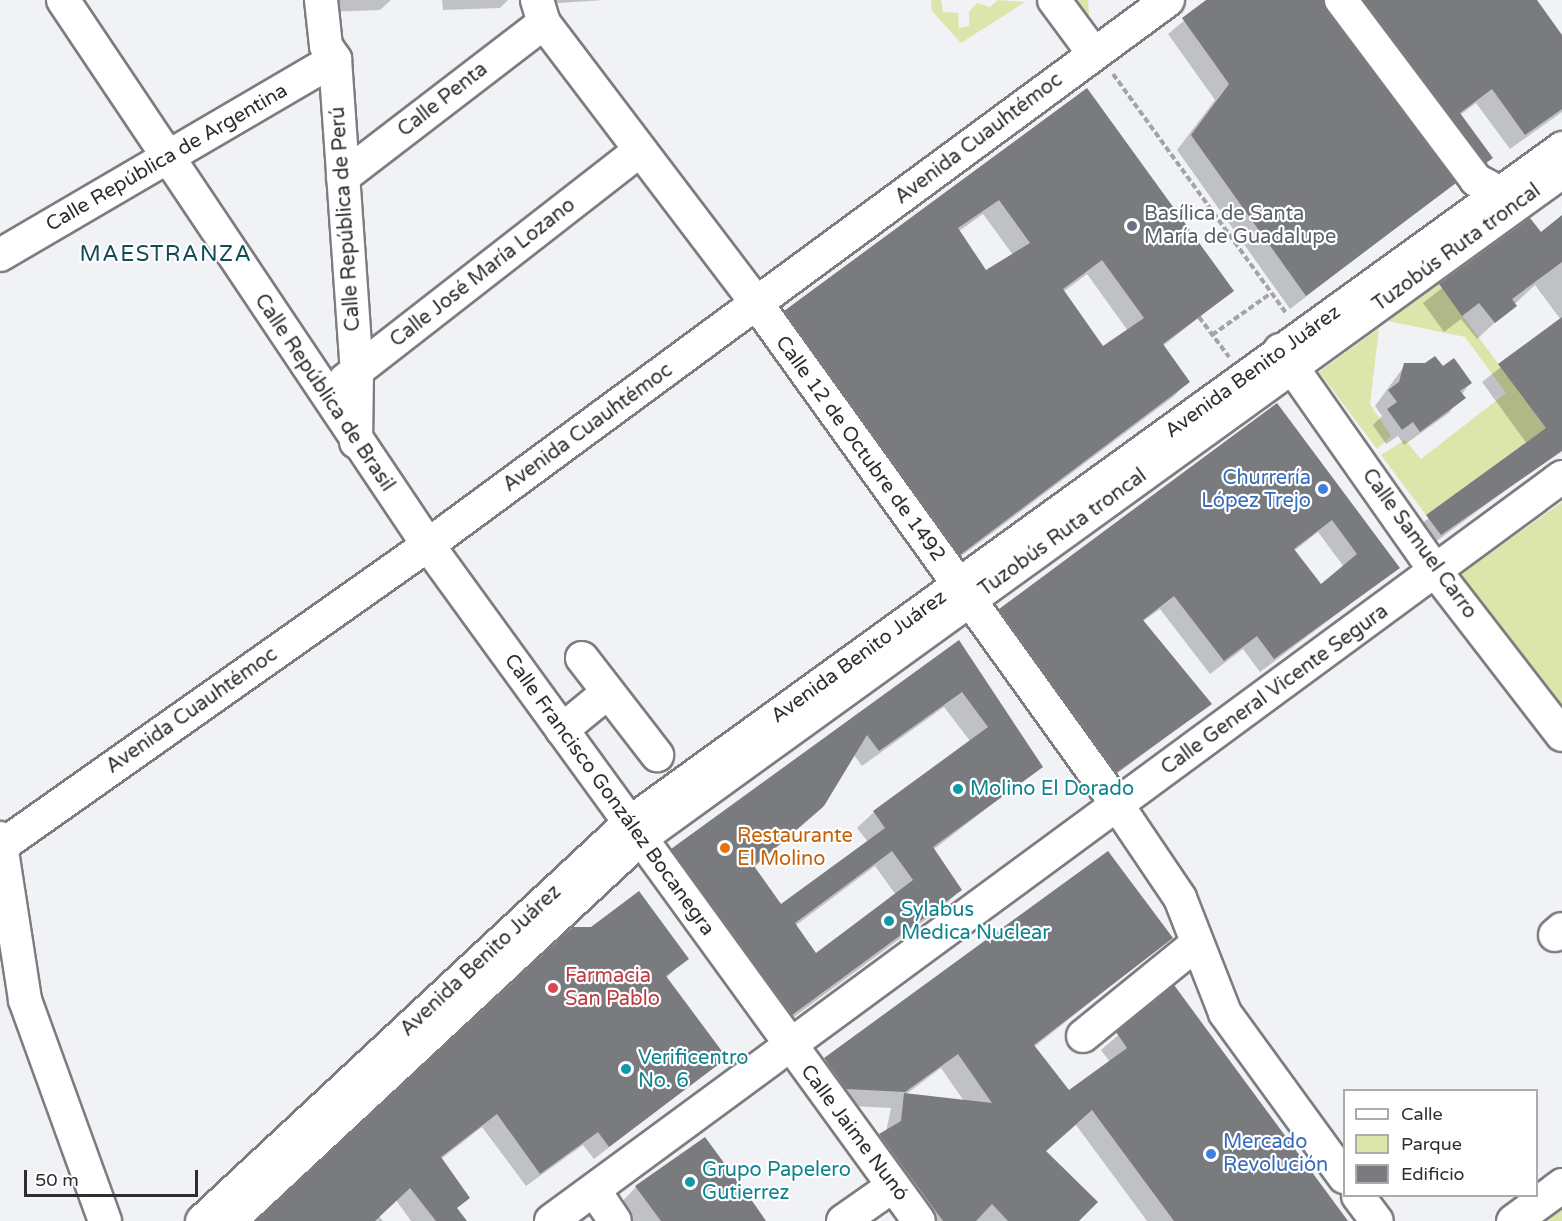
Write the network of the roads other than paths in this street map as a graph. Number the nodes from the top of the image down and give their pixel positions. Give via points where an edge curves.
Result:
1 (63, 0) edge
2 (321, 0) edge
3 (1054, 0) edge
4 (1168, 0) edge
5 (1341, 0) edge
6 (540, 11) edge
7 (1094, 54) junction
8 (335, 59) junction
9 (1562, 148) edge
10 (640, 150) junction
11 (167, 159) junction
12 (1562, 172) edge
13 (343, 177) junction
14 (1500, 192) junction
15 (0, 255) edge
16 (757, 304) junction
17 (1286, 358) junction
18 (357, 371) junction
19 (324, 393) junction
20 (356, 442) junction
21 (1562, 477) edge
22 (428, 545) junction
23 (1436, 572) junction
24 (964, 594) junction
25 (582, 658) dead end
26 (607, 693) junction
27 (562, 730) junction
28 (1562, 735) edge
29 (657, 755) dead end
30 (1118, 806) junction
31 (635, 831) junction
32 (0, 838) edge
33 (0, 846) edge
34 (1195, 945) junction
35 (1083, 1036) dead end
36 (789, 1046) junction
37 (1343, 1176) edge
38 (1562, 1185) edge
39 (893, 1186) junction
40 (594, 1190) junction
41 (1359, 1197) edge
42 (105, 1221) edge
43 (202, 1221) edge
44 (230, 1221) edge
45 (551, 1221) edge
46 (615, 1221) edge
47 (843, 1221) edge
48 (919, 1221) edge
49 (1377, 1221) edge
50 (1513, 1221) edge

1 - 11 street, Calle República de Brasil
2 - 8 street, Calle República de Perú via 326,46
3 - 7 street
4 - 7 street, Avenida Cuauhtémoc
5 - 14 street via 1476,180
6 - 10 street, Calle 12 de Octubre de 1492
6 - 13 street, Calle Penta
7 - 16 street, Avenida Cuauhtémoc
8 - 11 street, Calle República de Argentina
8 - 13 street, Calle República de Perú
9 - 14 main road, Avenida Benito Juárez
10 - 16 street, Calle 12 de Octubre de 1492
10 - 18 street, Calle José María Lozano
11 - 15 street, Calle República de Argentina
11 - 19 street, Calle República de Brasil
12 - 17 street, Tuzobús Ruta troncal
13 - 18 street, Calle República de Perú
14 - 17 main road, Avenida Benito Juárez
16 - 22 street, Avenida Cuauhtémoc
16 - 24 street, Calle 12 de Octubre de 1492
17 - 23 street, Calle Samuel Carro
17 - 24 main road, Avenida Benito Juárez
18 - 19 street, Calle José María Lozano
18 - 20 street, Calle República de Perú
19 - 20 street, Calle República de Brasil
20 - 22 street, Calle República de Brasil
21 - 23 street, Calle General Vicente Segura
22 - 27 street, Calle Francisco González Bocanegra
22 - 33 street, Avenida Cuauhtémoc
23 - 28 street, Calle Samuel Carro
23 - 30 street, Calle General Vicente Segura
24 - 30 street, Calle 12 de Octubre de 1492
24 - 31 main road, Avenida Benito Juárez
25 - 26 street
26 - 27 street
26 - 29 street
27 - 31 street, Calle Francisco González Bocanegra
30 - 34 street, Calle 12 de Octubre de 1492 via 1180,898
30 - 36 street, Calle General Vicente Segura
31 - 36 street, Calle Francisco González Bocanegra
31 - 43 main road, Avenida Benito Juárez
31 - 44 street
32 - 33 street
33 - 42 street via 25,1000
34 - 35 street
34 - 37 street, Calle 12 de Octubre de 1492 via 1225,1013
36 - 39 street, Calle Jaime Nunó
36 - 40 street, Calle General Vicente Segura
38 - 50 main road
39 - 47 street
39 - 48 street, Calle Jaime Nunó
40 - 45 street, Calle General Vicente Segura
40 - 46 street
41 - 49 street

